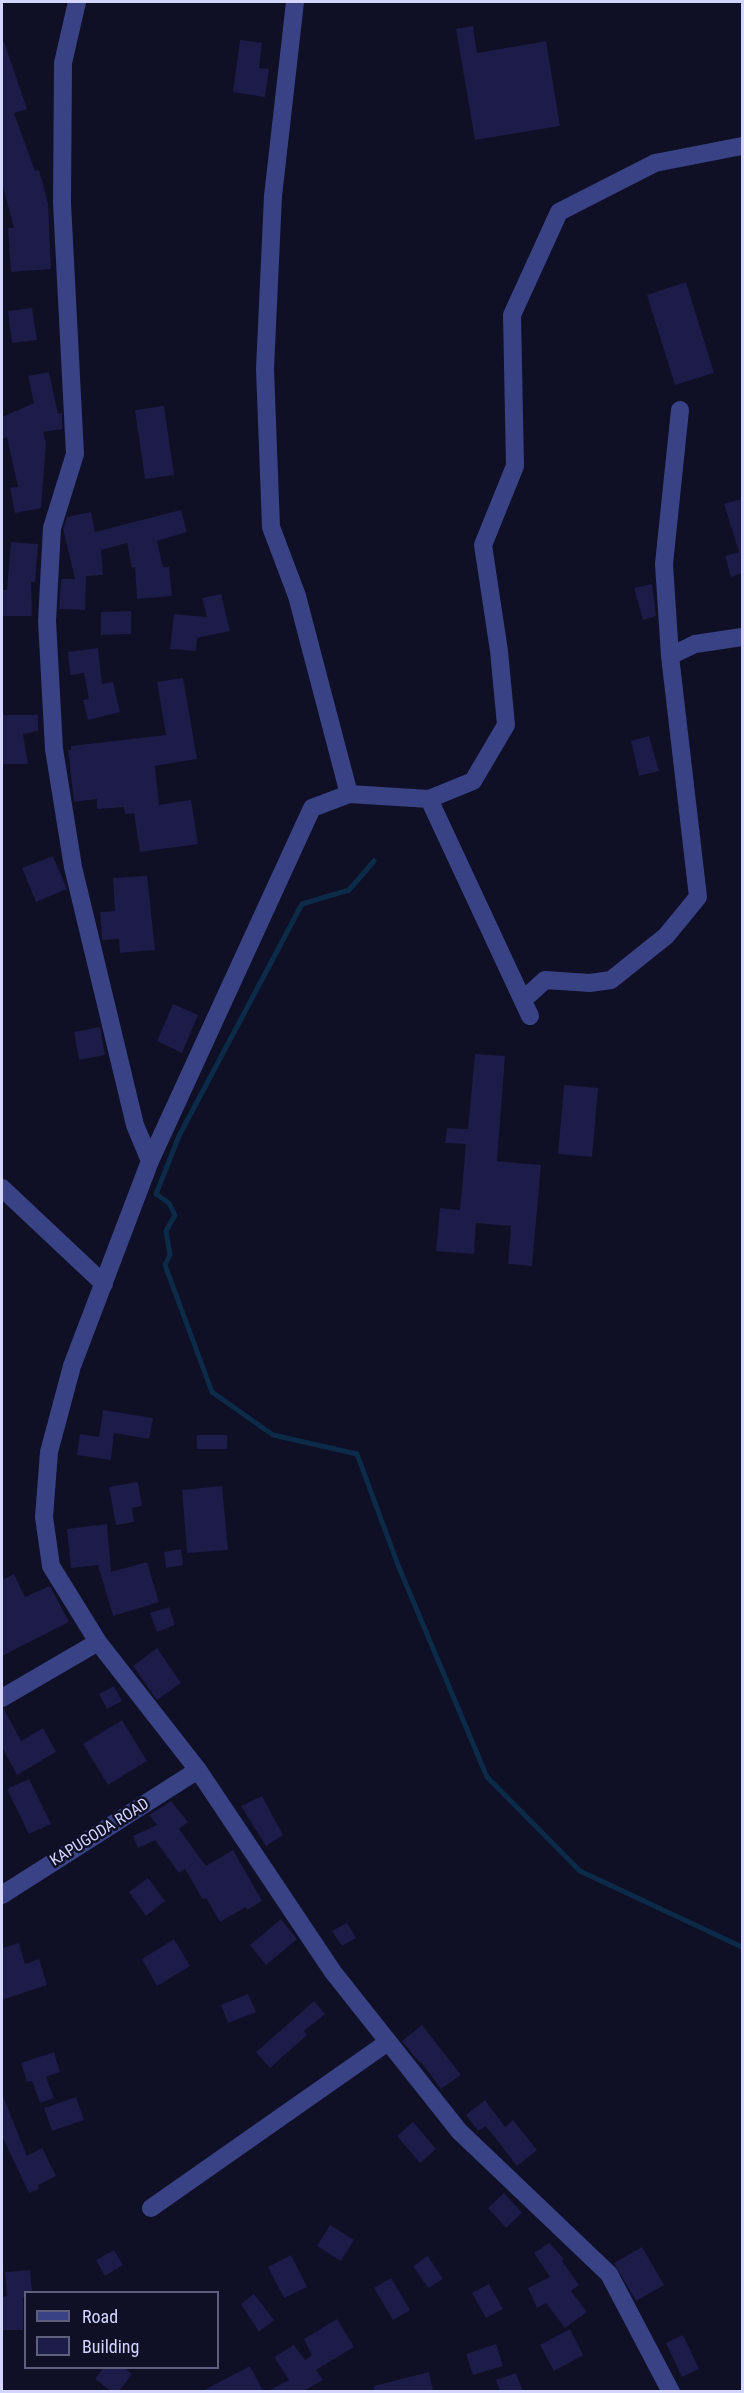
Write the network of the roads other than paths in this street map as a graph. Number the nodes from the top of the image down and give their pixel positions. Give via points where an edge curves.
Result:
1 (77, 2) edge
2 (295, 2) edge
3 (742, 146) edge
4 (680, 410) dead end
5 (742, 637) edge
6 (670, 656) junction
7 (349, 794) junction
8 (429, 799) junction
9 (150, 1161) junction
10 (2, 1188) edge
11 (104, 1284) junction
12 (98, 1641) junction
13 (2, 1698) edge
14 (198, 1770) junction
15 (2, 1895) edge
16 (388, 2042) junction
17 (151, 2208) dead end
18 (671, 2391) edge

1 - 9 street via 63,63 62,203 75,454 52,528 47,621 54,737 73,867 135,1125
2 - 7 street via 273,196 269,277 265,369 271,527 297,596
3 - 8 street via 655,163 559,212 512,315 515,466 483,545 500,651 506,725 473,781
4 - 6 street via 664,564
5 - 6 street via 695,644
6 - 8 street via 698,897 666,936 611,980 545,980 527,1008
7 - 8 street
7 - 9 street via 312,808
9 - 11 street
10 - 11 street
11 - 12 street via 72,1366 49,1452 44,1517 51,1566
12 - 13 street
12 - 14 street
14 - 15 street, KAPUGODA ROAD
14 - 16 street via 333,1972
16 - 17 street
16 - 18 street via 459,2131 609,2274

